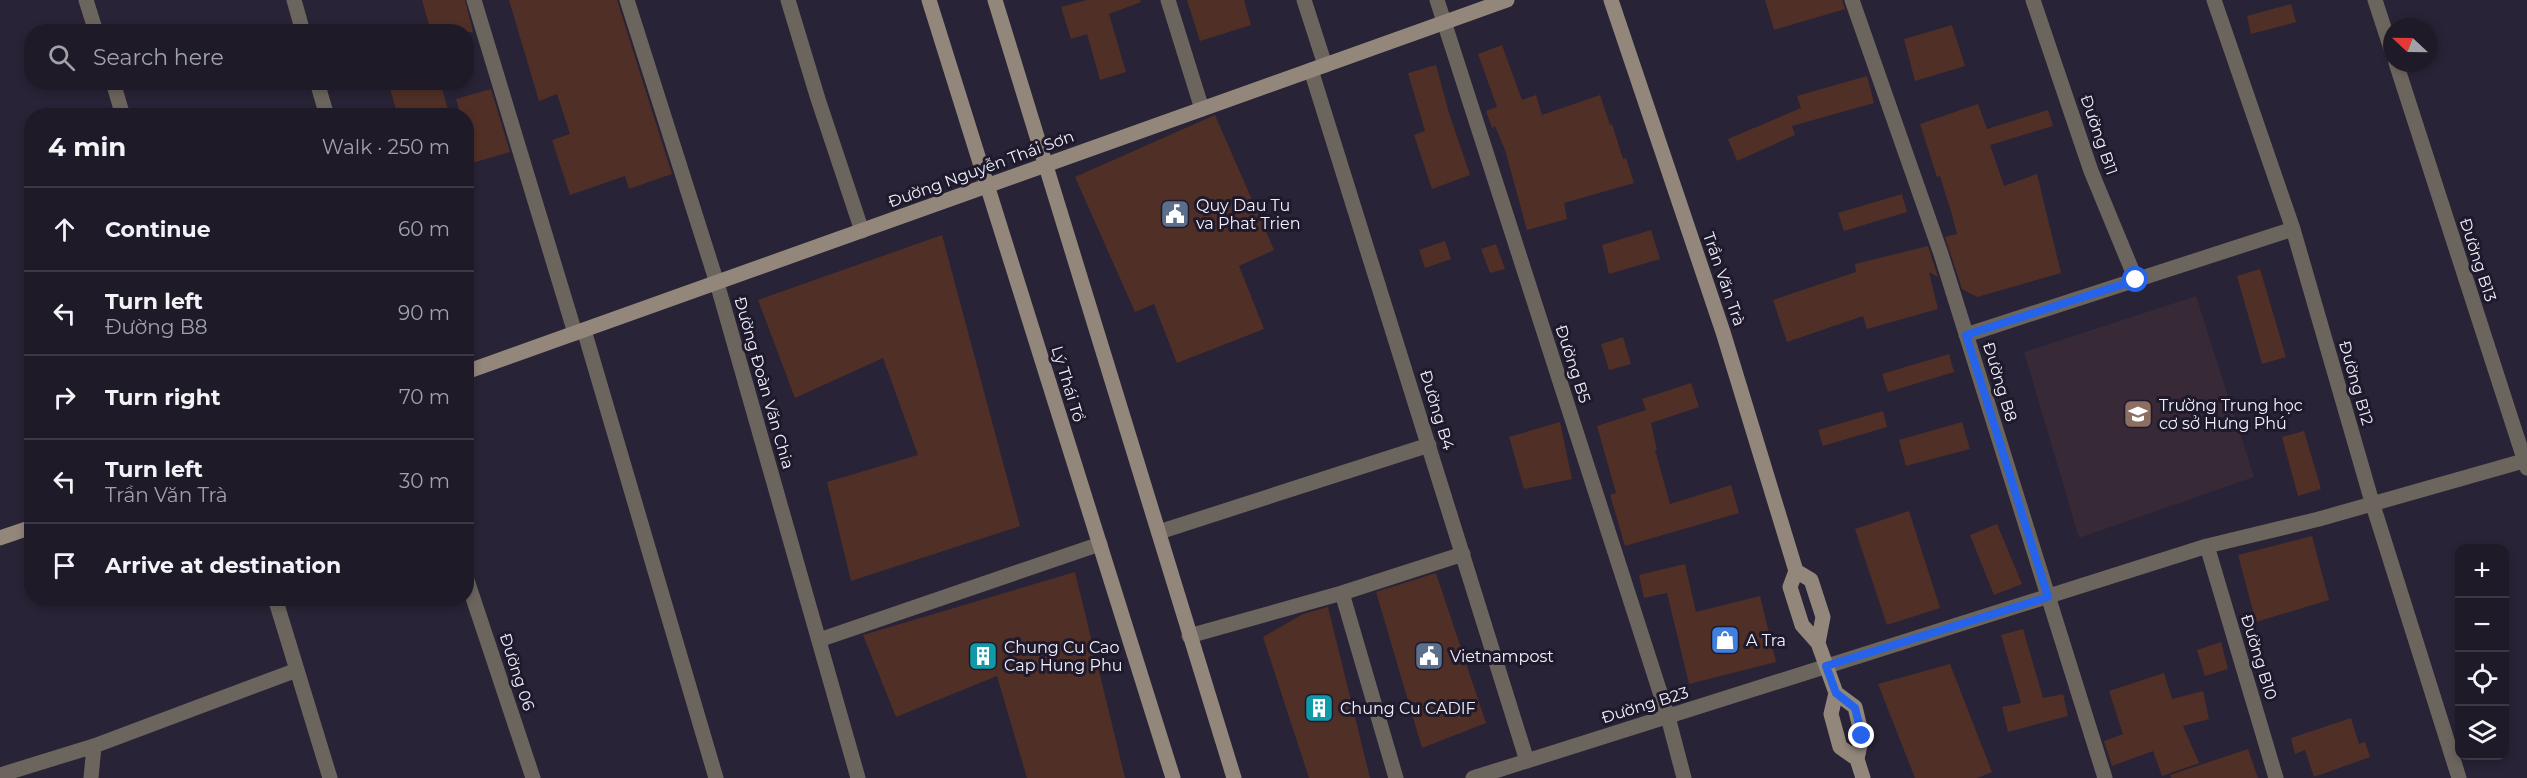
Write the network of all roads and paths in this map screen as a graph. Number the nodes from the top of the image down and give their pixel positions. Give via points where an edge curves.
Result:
1 (86, 0) edge
2 (294, 0) edge
3 (474, 0) edge
4 (627, 0) edge
5 (788, 0) edge
6 (929, 0) edge
7 (995, 0) edge
8 (1168, 0) edge
9 (1304, 0) edge
10 (1437, 0) edge
11 (1507, 0) edge
12 (1611, 0) edge
13 (1852, 0) edge
14 (2033, 0) edge
15 (2214, 0) edge
16 (2375, 0) edge
17 (1444, 23) junction
18 (94, 24) edge
19 (301, 24) edge
20 (2383, 24) edge
21 (1318, 68) junction
22 (2399, 72) edge
23 (115, 90) edge
24 (319, 90) edge
25 (121, 108) edge
26 (325, 108) edge
27 (1202, 109) junction
28 (1046, 165) junction
29 (987, 186) junction
30 (2293, 230) junction
31 (862, 231) junction
32 (2136, 280) junction
33 (717, 283) junction
34 (579, 332) junction
35 (1966, 335) junction
36 (474, 369) edge
37 (1429, 445) junction
38 (2526, 463) edge
39 (2372, 502) junction
40 (24, 530) edge
41 (1159, 532) junction
42 (0, 538) edge
43 (1100, 544) junction
44 (2207, 546) junction
45 (1463, 554) junction
46 (1796, 571) junction
47 (1342, 593) junction
48 (2048, 597) junction
49 (474, 601) edge
50 (277, 606) edge
51 (1189, 636) junction
52 (819, 640) junction
53 (1818, 643) junction
54 (1826, 666) junction
55 (297, 670) junction
56 (1836, 693) junction
57 (1668, 717) junction
58 (94, 746) junction
59 (1857, 759) junction
60 (1527, 760) junction
61 (0, 775) edge
62 (91, 778) edge
63 (330, 778) edge
64 (533, 778) edge
65 (716, 778) edge
66 (858, 778) edge
67 (1173, 778) edge
68 (1234, 778) edge
69 (1396, 778) edge
70 (1473, 778) edge
71 (1684, 778) edge
72 (1863, 778) edge
73 (2105, 778) edge
74 (2276, 778) edge
75 (2459, 778) edge

1 - 18 street
2 - 19 street
3 - 34 street
4 - 33 street, Đường Đoàn Văn Chia
5 - 31 street
6 - 29 street, Lý Thái Tổ
7 - 28 street
8 - 27 street
9 - 21 street, Đường B4
10 - 17 street, Đường B5
11 - 17 street, Đường Nguyễn Thái Sơn
12 - 46 street, Trần Văn Trà via 1723,332
13 - 35 street, Đường B8
14 - 32 street, Đường B11 via 2091,171
15 - 30 street, Đường B12
16 - 20 street
17 - 21 street, Đường Nguyễn Thái Sơn
17 - 57 street, Đường B5
21 - 27 street, Đường Nguyễn Thái Sơn
21 - 37 street, Đường B4
22 - 38 street, Đường B13
23 - 25 street
24 - 26 street
27 - 28 street, Đường Nguyễn Thái Sơn
28 - 29 street, Đường Nguyễn Thái Sơn
28 - 41 street
29 - 31 street, Đường Nguyễn Thái Sơn
29 - 43 street, Lý Thái Tổ
30 - 32 street
30 - 39 street, Đường B12
31 - 33 street, Đường Nguyễn Thái Sơn
32 - 35 street
33 - 34 street, Đường Nguyễn Thái Sơn
33 - 52 street, Đường Đoàn Văn Chia
34 - 36 street, Đường Nguyễn Thái Sơn
34 - 65 street
35 - 48 street, Đường B8
37 - 41 street
37 - 45 street, Đường B4
38 - 39 street, Đường B23
39 - 44 street, Đường B23
39 - 75 street, Đường B12
40 - 42 street
41 - 51 street
43 - 52 street
43 - 67 street, Lý Thái Tổ
44 - 48 street, Đường B23
44 - 74 street, Đường B10
45 - 47 street
45 - 60 street, Đường B4
46 - 53 street, Trần Văn Trà via 1790,586 1802,625
46 - 53 street, Trần Văn Trà via 1811,580 1823,617
47 - 51 street
47 - 69 street
48 - 54 street, Đường B23
48 - 73 street, Đường B8
49 - 64 street, Đường 06
50 - 55 street
51 - 68 street
52 - 66 street, Đường Đoàn Văn Chia
53 - 54 street
54 - 56 street
54 - 57 street, Đường B23
55 - 58 street
55 - 63 street
56 - 59 street via 1831,714 1840,747
56 - 59 street via 1855,708 1862,736
57 - 60 street, Đường B23
57 - 71 street, Đường B5
58 - 61 street
58 - 62 street
59 - 72 street
60 - 70 street, Đường B23

